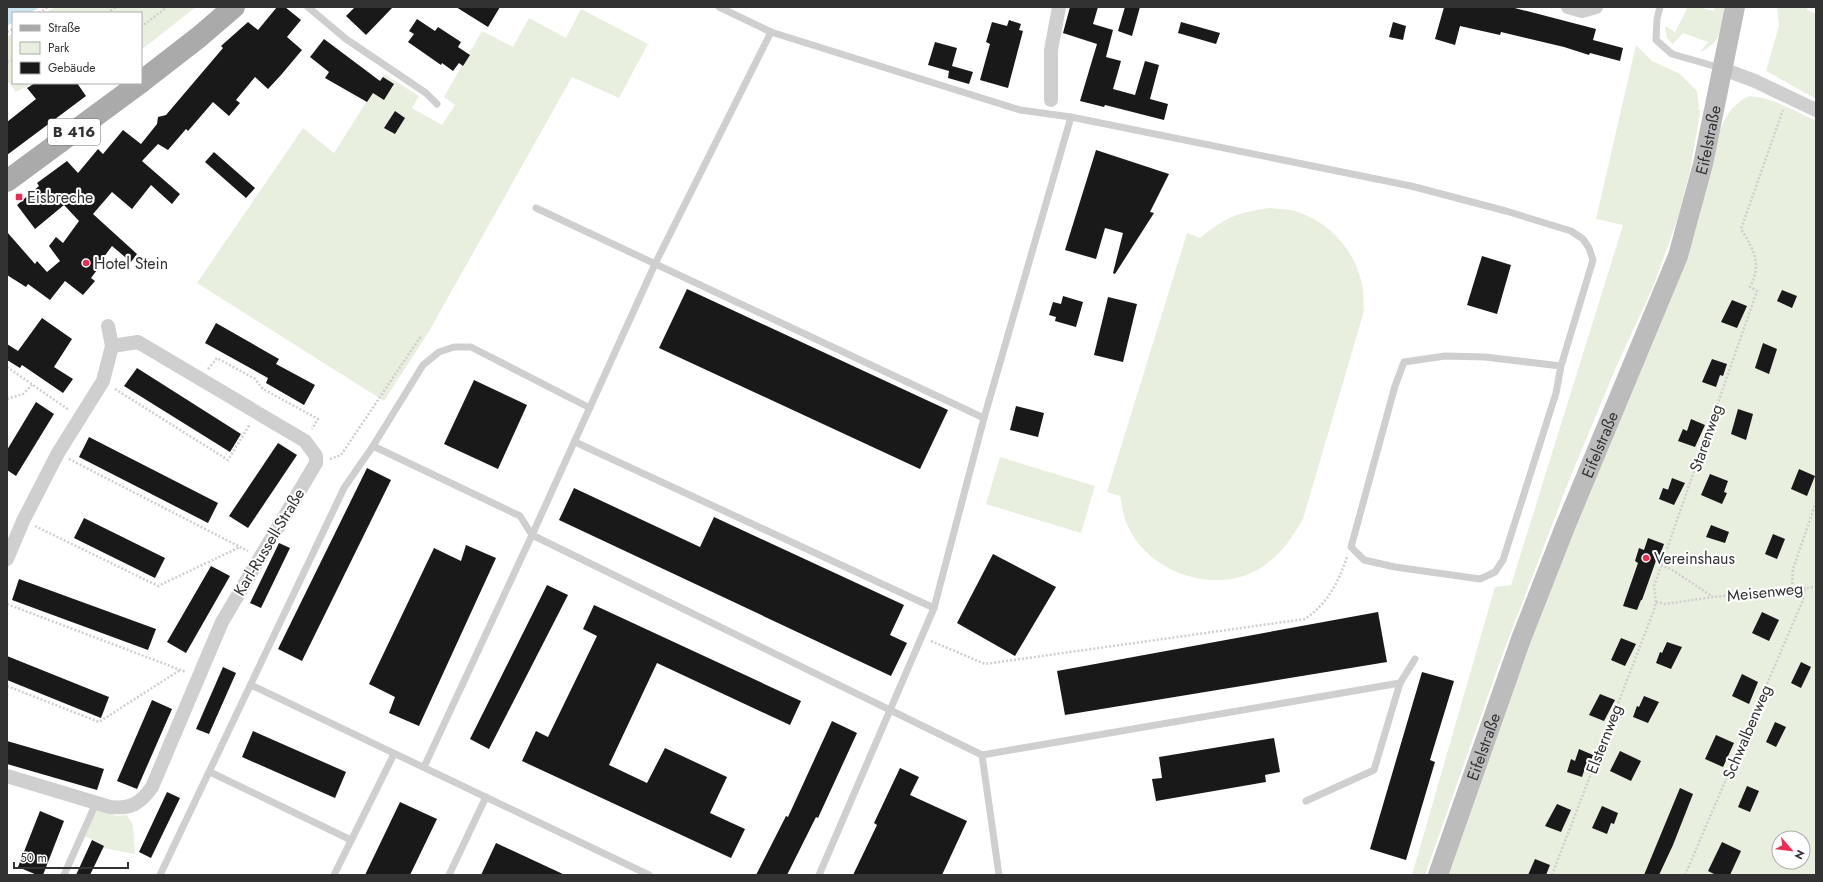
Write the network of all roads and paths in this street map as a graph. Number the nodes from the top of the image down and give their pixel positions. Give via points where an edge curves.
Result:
1 (166, 7) edge
2 (234, 7) edge
3 (308, 7) edge
4 (719, 7) edge
5 (1059, 7) edge
6 (1568, 7) edge
7 (1596, 7) edge
8 (1660, 7) edge
9 (1736, 7) edge
10 (142, 26) edge
11 (771, 32) junction
12 (1723, 69) junction
13 (142, 81) edge
14 (139, 84) edge
15 (1786, 96) junction
16 (1051, 100) dead end
17 (437, 104) dead end
18 (1816, 110) edge
19 (1071, 117) junction
20 (7, 181) edge
21 (536, 208) dead end
22 (655, 264) junction
23 (108, 326) dead end
24 (421, 336) dead end
25 (112, 346) junction
26 (1561, 366) junction
27 (7, 367) edge
28 (200, 378) junction
29 (103, 381) junction
30 (32, 385) junction
31 (7, 399) edge
32 (590, 408) junction
33 (257, 412) junction
34 (80, 417) junction
35 (984, 418) junction
36 (305, 441) junction
37 (575, 442) junction
38 (373, 446) junction
39 (58, 453) junction
40 (316, 463) junction
41 (1816, 502) edge
42 (23, 521) junction
43 (532, 535) junction
44 (240, 547) junction
45 (1351, 547) junction
46 (260, 556) junction
47 (7, 559) edge
48 (1662, 565) junction
49 (1805, 587) junction
50 (1816, 587) edge
51 (1792, 588) junction
52 (1713, 597) junction
53 (1656, 602) junction
54 (7, 604) edge
55 (934, 608) junction
56 (922, 637) junction
57 (1415, 659) dead end
58 (180, 670) junction
59 (198, 676) junction
60 (1400, 683) junction
61 (251, 685) junction
62 (7, 686) edge
63 (891, 711) junction
64 (394, 754) junction
65 (982, 755) junction
66 (424, 767) junction
67 (210, 772) junction
68 (7, 776) edge
69 (486, 797) junction
70 (1306, 802) dead end
71 (96, 803) junction
72 (351, 840) junction
73 (64, 875) edge
74 (160, 875) edge
75 (334, 875) edge
76 (449, 875) edge
77 (650, 875) edge
78 (819, 875) edge
79 (1000, 875) edge
80 (1438, 875) edge
81 (1552, 875) edge
82 (1685, 875) edge

1 - 10 path
2 - 13 main road, B 416
3 - 17 lane via 346,39 426,93
4 - 11 lane
5 - 16 street via 1051,50
6 - 7 street via 1582,11
8 - 12 lane via 1656,40 1672,54
9 - 12 street, Eifelstraße
11 - 19 lane via 1020,110
11 - 22 lane
12 - 15 street
12 - 80 street, Eifelstraße via 1703,164 1678,256 1565,526 1519,646
14 - 20 main road, B 416
15 - 18 street
15 - 48 path, Starenweg via 1780,123 1741,229 1756,257 1756,275 1750,287 1757,291
19 - 26 lane via 1411,186 1571,231 1583,239 1592,260
19 - 35 lane
21 - 22 lane
22 - 32 lane
22 - 35 lane
23 - 25 street
24 - 40 path via 341,455
25 - 28 street via 138,342
25 - 29 street
26 - 45 lane via 1485,357 1445,356 1404,362 1395,386
26 - 45 lane via 1556,393 1506,552 1495,572 1480,579 1395,568 1364,560
27 - 30 path
28 - 33 street
28 - 36 path via 217,358 255,379 263,389 318,419
29 - 33 path via 228,460
29 - 34 street
30 - 31 path via 23,394
30 - 34 path
32 - 37 lane
32 - 38 lane via 471,347 454,347 439,352 423,365
33 - 36 street
34 - 39 street
35 - 55 lane
36 - 40 street via 316,456
37 - 43 lane
37 - 55 lane
38 - 43 lane via 520,516
38 - 61 lane via 344,488
39 - 42 street
39 - 44 path
40 - 46 street, Karl-Russell-Straße
41 - 51 path via 1793,569
42 - 44 path via 158,586
42 - 47 street
43 - 63 lane
43 - 66 lane
44 - 46 path
45 - 56 path via 1334,590 1318,610 1305,619 985,664
46 - 59 street, Karl-Russell-Straße via 222,622
48 - 52 path, Meisenweg
48 - 53 path, Starenweg via 1654,586
49 - 50 path, Meisenweg
49 - 51 path, Meisenweg
49 - 82 path, Schwalbenweg via 1803,600
51 - 52 path, Meisenweg
52 - 53 path, Meisenweg via 1665,604
53 - 81 path, Elsternweg
54 - 58 path
55 - 56 lane
56 - 63 lane
57 - 60 lane
58 - 59 path
58 - 62 path via 99,722
59 - 71 street, Karl-Russell-Straße via 152,787 144,798 132,806 123,808
60 - 65 lane
60 - 70 lane via 1374,770
61 - 64 lane
61 - 67 lane
63 - 65 lane
63 - 78 lane
64 - 66 lane
64 - 72 lane
65 - 79 lane
66 - 69 lane
67 - 72 lane
67 - 74 lane
68 - 71 street, Karl-Russell-Straße
69 - 76 lane
69 - 77 lane
71 - 73 lane
72 - 75 lane

